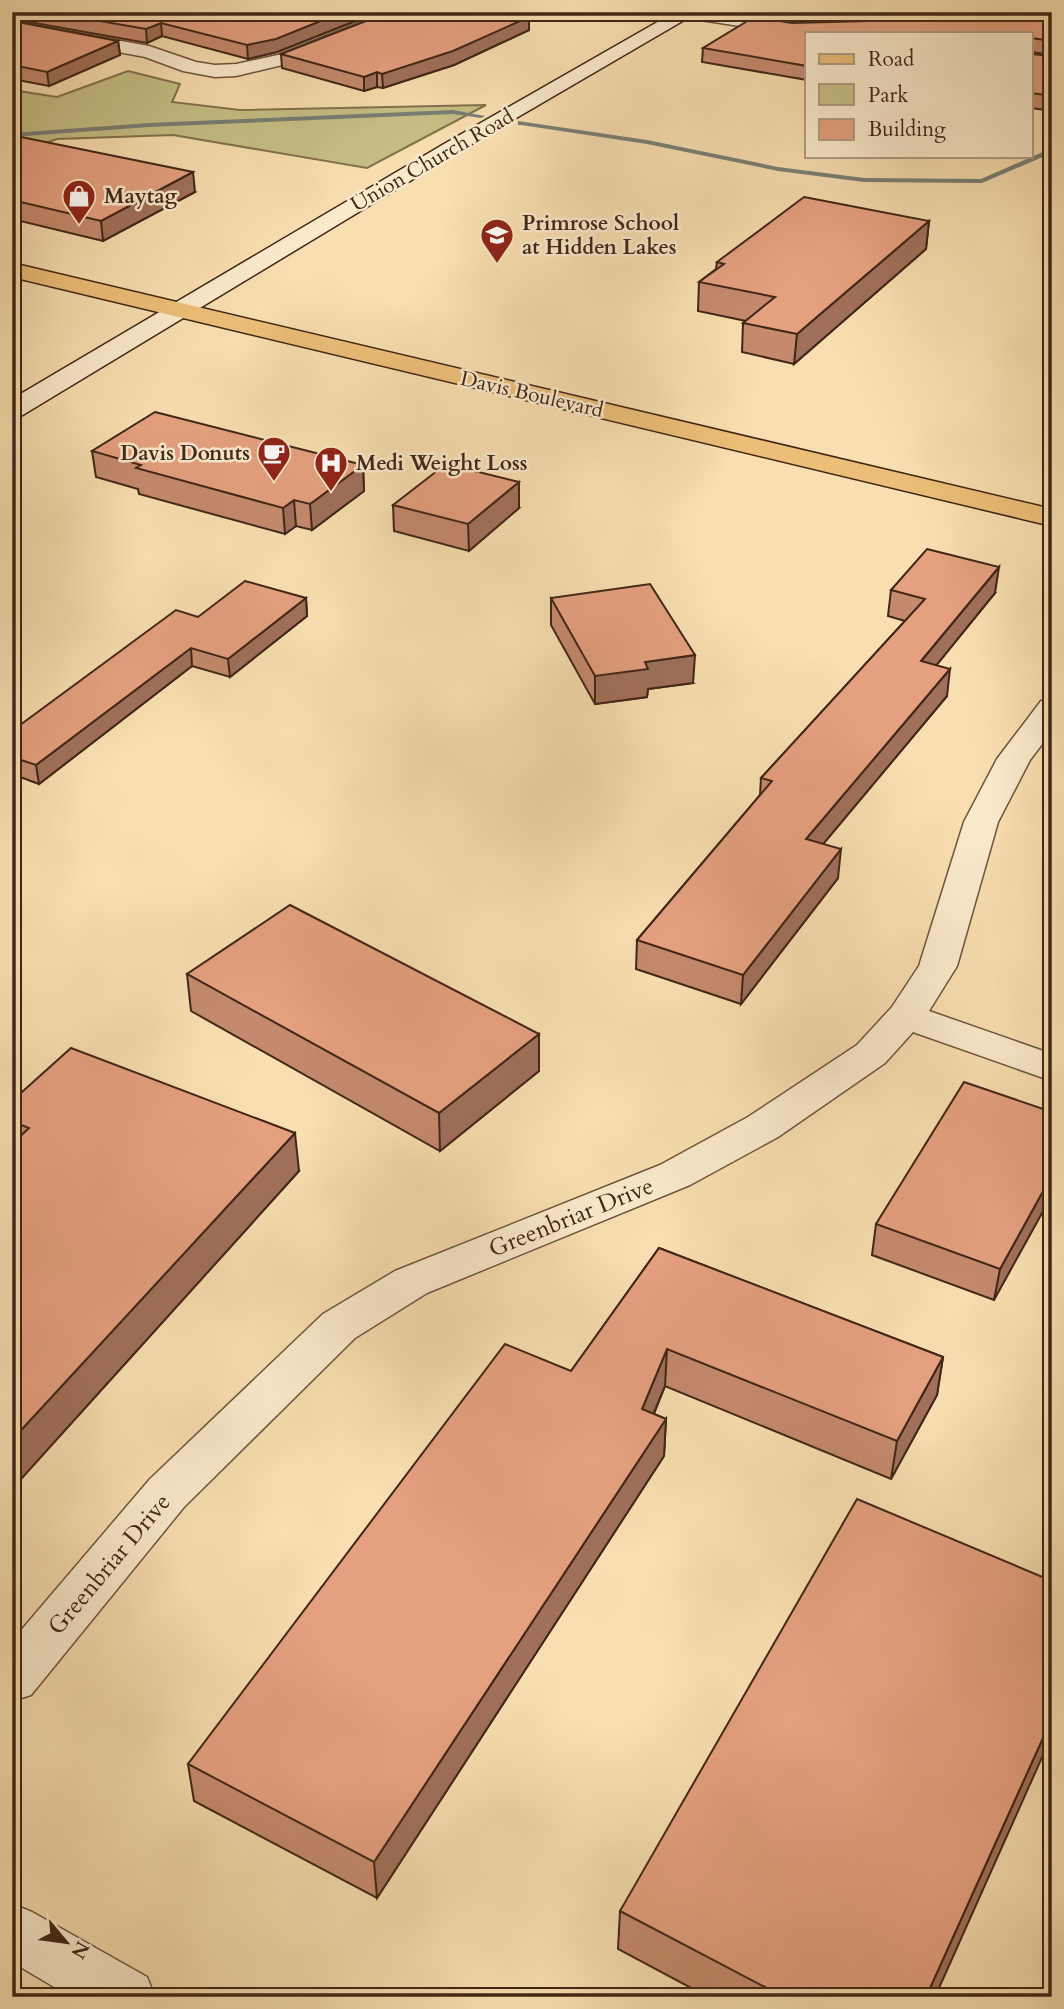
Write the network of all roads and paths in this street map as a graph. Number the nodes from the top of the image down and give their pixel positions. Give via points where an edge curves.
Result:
1 (402, 12) edge
2 (751, 12) edge
3 (686, 13) edge
4 (12, 26) edge
5 (827, 29) junction
6 (850, 32) edge
7 (12, 270) edge
8 (177, 310) junction
9 (12, 410) edge
10 (1052, 519) edge
11 (1052, 708) edge
12 (906, 1016) junction
13 (1052, 1068) edge
14 (12, 1679) edge
15 (12, 1931) edge
16 (126, 1997) edge

1 - 4 street via 304,51 217,72 151,53
2 - 5 street
3 - 5 street
3 - 8 street, Union Church Road
5 - 6 street
7 - 8 main road, Davis Boulevard
8 - 9 street, Union Church Road
8 - 10 main road, Davis Boulevard
11 - 12 street, Greenbriar Drive via 1014,759 981,822 937,966
12 - 13 street
12 - 14 street, Greenbriar Drive via 871,1054 741,1139 675,1175 411,1282 339,1326 167,1493
15 - 16 street

